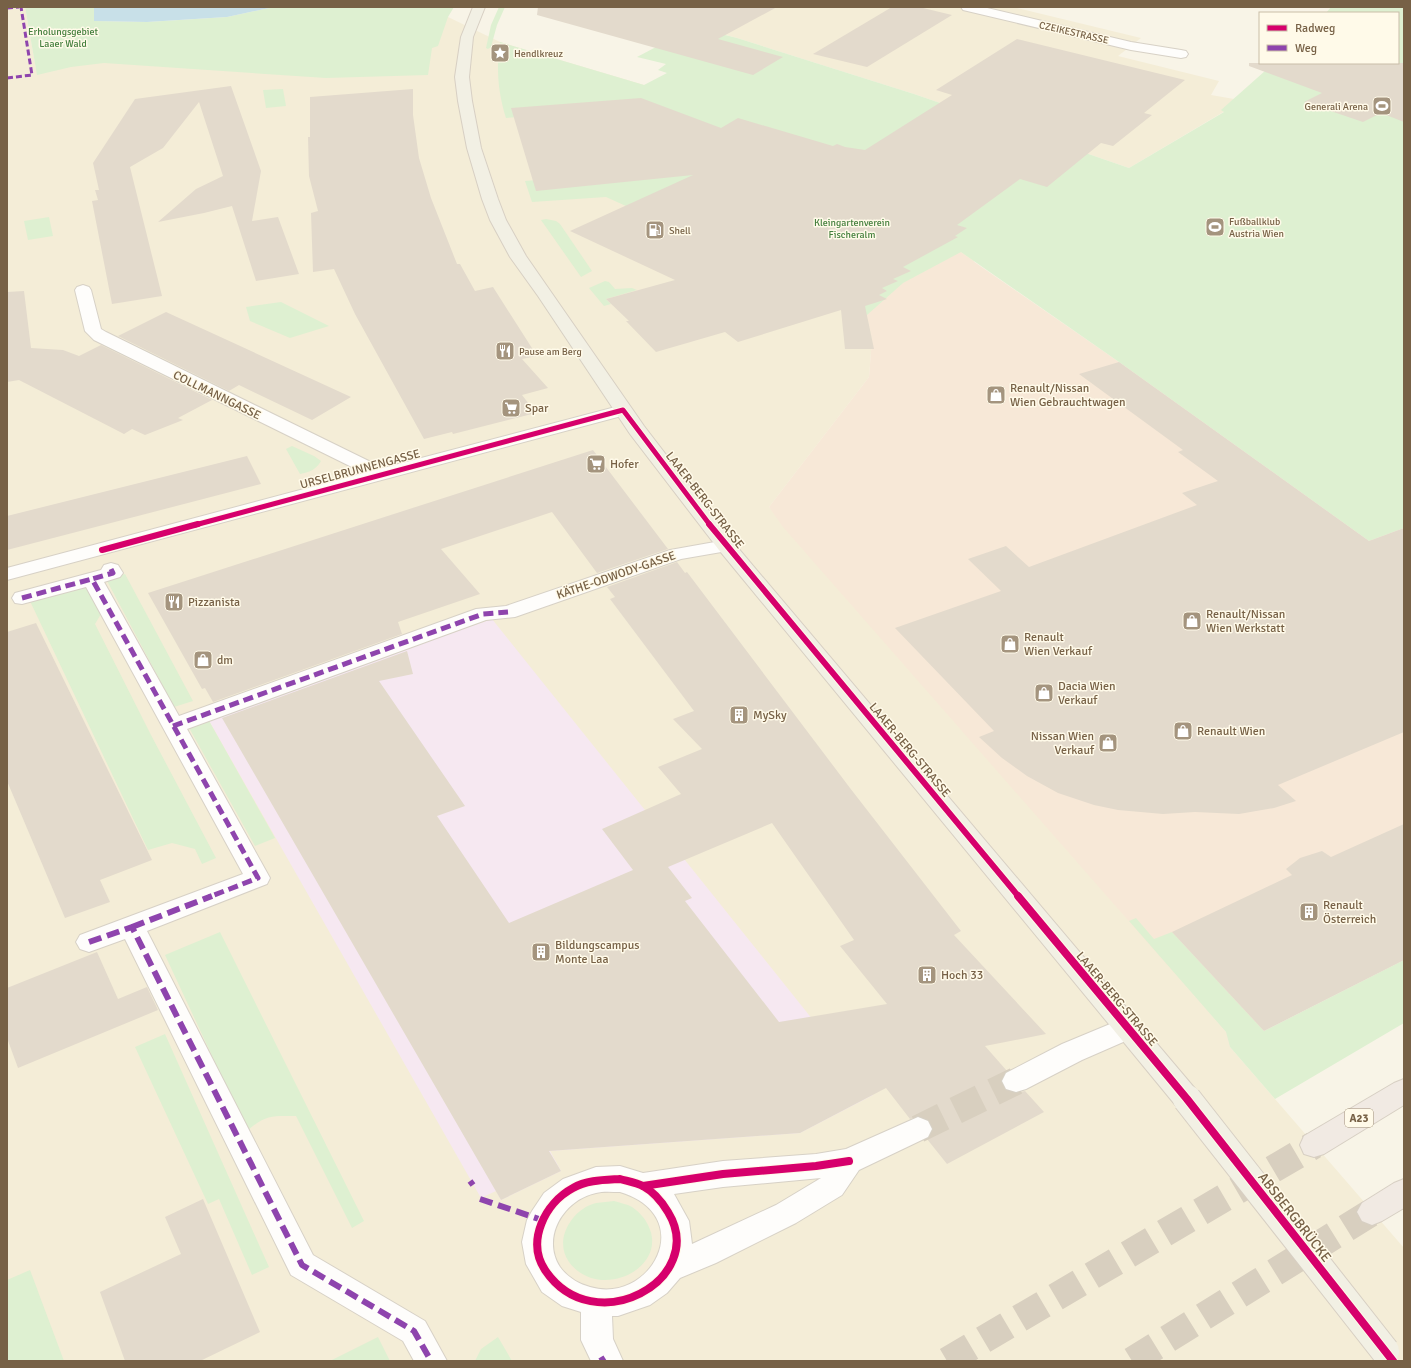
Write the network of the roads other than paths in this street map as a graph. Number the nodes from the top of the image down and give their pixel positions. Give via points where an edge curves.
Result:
1 (479, 7) edge
2 (967, 7) edge
3 (1181, 54) dead end
4 (83, 290) dead end
5 (624, 410) junction
6 (380, 474) junction
7 (726, 546) junction
8 (7, 574) edge
9 (22, 598) dead end
10 (173, 726) junction
11 (132, 926) junction
12 (88, 942) dead end
13 (1127, 1028) junction
14 (1016, 1081) tunnel mouth
15 (1404, 1091) edge
16 (1187, 1099) joint
17 (918, 1128) tunnel mouth
18 (1314, 1145) tunnel mouth
19 (849, 1161) junction
20 (643, 1186) junction
21 (1404, 1192) edge
22 (1372, 1212) tunnel mouth
23 (669, 1268) junction
24 (596, 1303) junction
25 (1389, 1356) edge
26 (431, 1361) edge
27 (607, 1361) edge

1 - 5 main road, LAAER-BERG-STRASSE via 467,37 462,77 474,148 490,199 518,257
2 - 3 street, CZEIKESTRASSE via 1131,46
4 - 6 street, COLLMANNGASSE via 93,330 100,336
5 - 6 street, URSELBRUNNENGASSE
5 - 7 main road, LAAER-BERG-STRASSE
6 - 8 street, URSELBRUNNENGASSE
7 - 10 street, KÄTHE-ODWODY-GASSE via 677,554 508,612 483,614
7 - 13 main road, LAAER-BERG-STRASSE
9 - 10 street via 101,574
10 - 11 street via 258,878
11 - 12 street
11 - 26 street via 302,1265 414,1332
13 - 14 street via 1072,1052
13 - 16 main road, LAAER-BERG-STRASSE
15 - 18 highway, A23
16 - 25 main road, ABSBERGBRÜCKE, bridge
17 - 19 street
19 - 20 street via 723,1174
19 - 23 street via 832,1186 786,1214
20 - 23 street via 662,1200 674,1221 676,1245
20 - 24 street via 620,1179 596,1180 573,1188 554,1202 542,1220 537,1242 541,1264 560,1287 573,1296
21 - 22 highway
23 - 24 street via 656,1283 639,1296 618,1302
24 - 27 street via 597,1340

